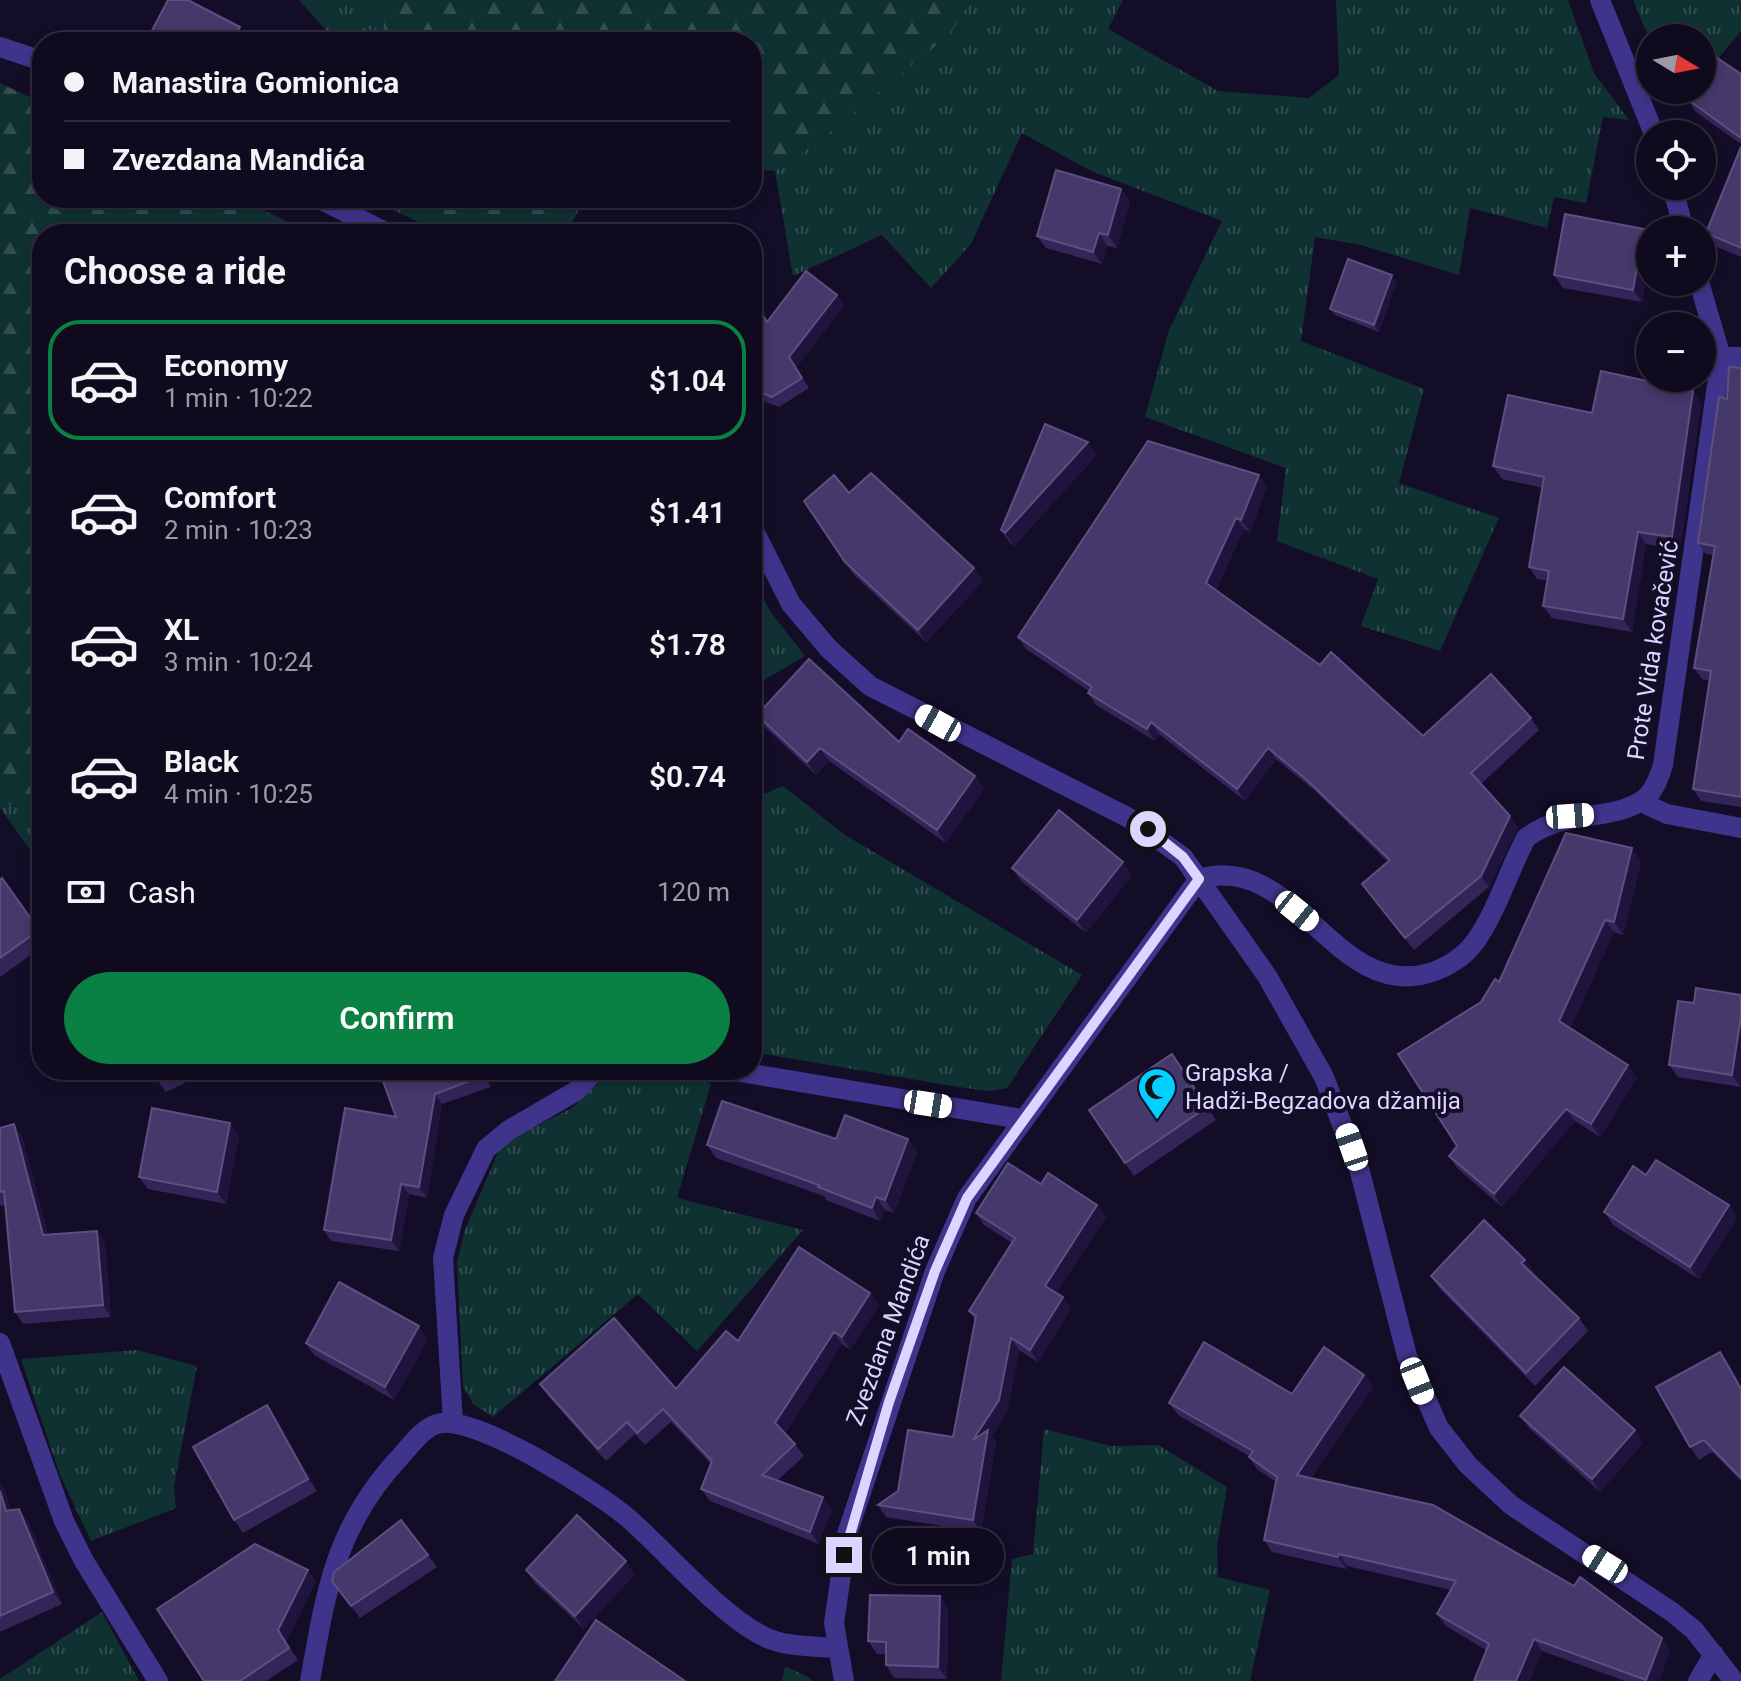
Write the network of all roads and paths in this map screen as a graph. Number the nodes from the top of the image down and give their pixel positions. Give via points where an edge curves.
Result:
1 (1600, 0) edge
2 (0, 47) edge
3 (32, 58) edge
4 (1648, 120) edge
5 (338, 208) edge
6 (369, 224) edge
7 (1705, 296) edge
8 (1731, 357) edge
9 (762, 547) edge
10 (1641, 802) junction
11 (1741, 828) edge
12 (1199, 879) junction
13 (762, 1076) edge
14 (586, 1080) edge
15 (1021, 1119) junction
16 (0, 1343) edge
17 (453, 1422) junction
18 (836, 1648) junction
19 (1714, 1654) junction
20 (158, 1681) edge
21 (310, 1681) edge
22 (844, 1681) edge
23 (1698, 1681) edge
24 (1734, 1681) edge

1 - 4 street
2 - 3 street
5 - 6 street
7 - 8 street, Prote Vida kovačević
8 - 10 street, Prote Vida kovačević via 1663,765
9 - 12 street via 791,604 870,686 1148,829 1183,857
10 - 11 street via 1667,814
10 - 12 street via 1570,816 1526,838 1473,945 1451,963 1408,979 1366,967 1269,889 1240,875 1219,873
12 - 15 street, Zvezdana Mandića
12 - 19 street via 1267,976 1324,1077 1360,1172 1407,1356 1439,1428 1468,1465 1511,1505 1638,1586 1694,1630
13 - 15 street
14 - 17 street via 486,1149 454,1215 443,1258
15 - 18 street, Zvezdana Mandića via 967,1198 889,1402 847,1534 836,1597
16 - 20 street via 64,1521
17 - 18 street via 478,1428 561,1472 625,1516 754,1631 787,1644
17 - 21 street via 436,1424 420,1435 368,1496 340,1548 326,1589
18 - 22 street, Zvezdana Mandića
19 - 23 street
19 - 24 street

